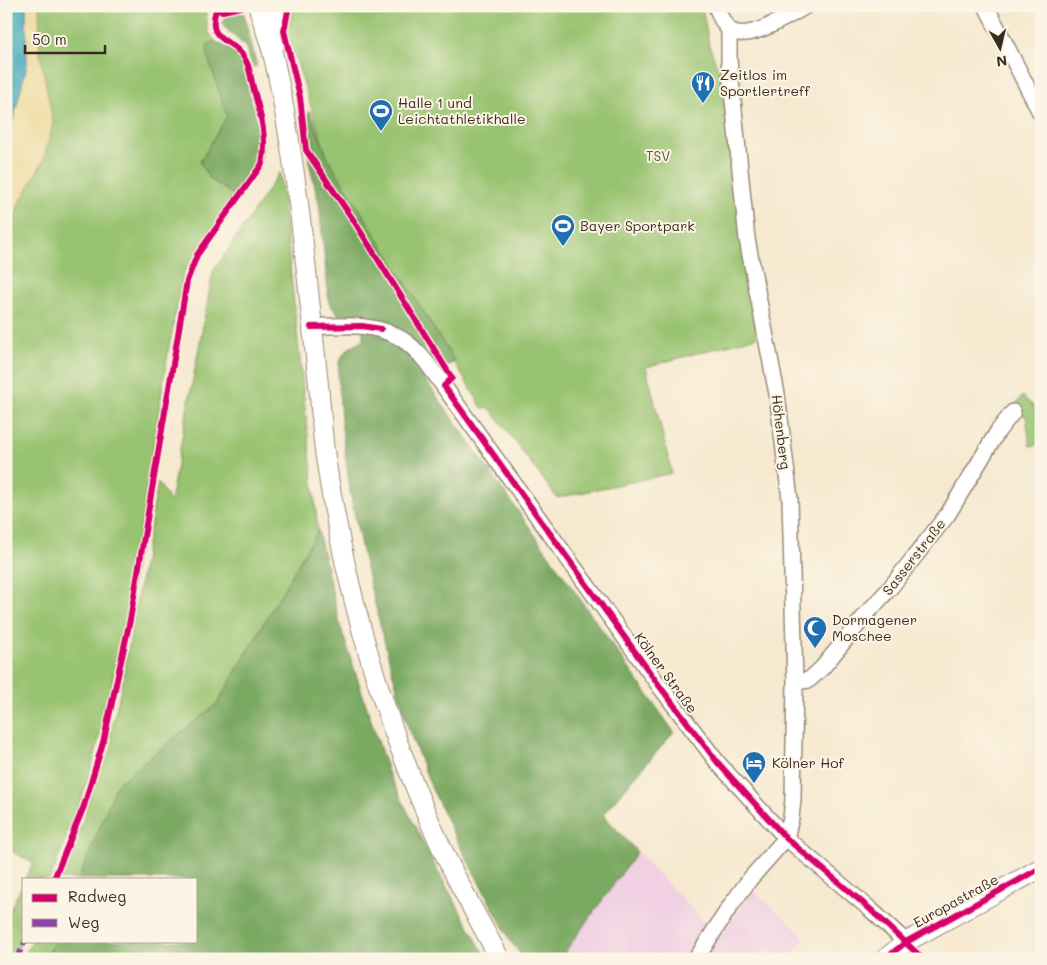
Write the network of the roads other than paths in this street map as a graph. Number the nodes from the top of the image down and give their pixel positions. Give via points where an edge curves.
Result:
1 (258, 6) edge
2 (279, 6) edge
3 (716, 6) edge
4 (806, 6) edge
5 (986, 6) edge
6 (729, 30) junction
7 (273, 57) junction
8 (1041, 114) edge
9 (311, 327) junction
10 (1013, 412) dead end
11 (795, 682) junction
12 (786, 838) junction
13 (1041, 868) edge
14 (906, 942) junction
15 (500, 959) edge
16 (696, 959) edge
17 (885, 959) edge

1 - 7 main road
2 - 7 main road
3 - 6 street
4 - 6 street via 750,33
5 - 8 street
6 - 11 street, Höhenberg via 729,60 747,239 777,394 790,499
7 - 9 main road via 301,220
9 - 12 street, Kölner Straße via 381,329 396,335 417,351 684,720
9 - 15 main road via 325,452 337,523 367,647 392,728 427,817
10 - 11 street, Sasserstraße via 948,514 890,588 822,668 809,680
11 - 12 street, Höhenberg via 793,799
12 - 14 street, Kölner Straße
12 - 16 street via 731,904
13 - 14 main road, Europastraße
14 - 17 main road, Europastraße

